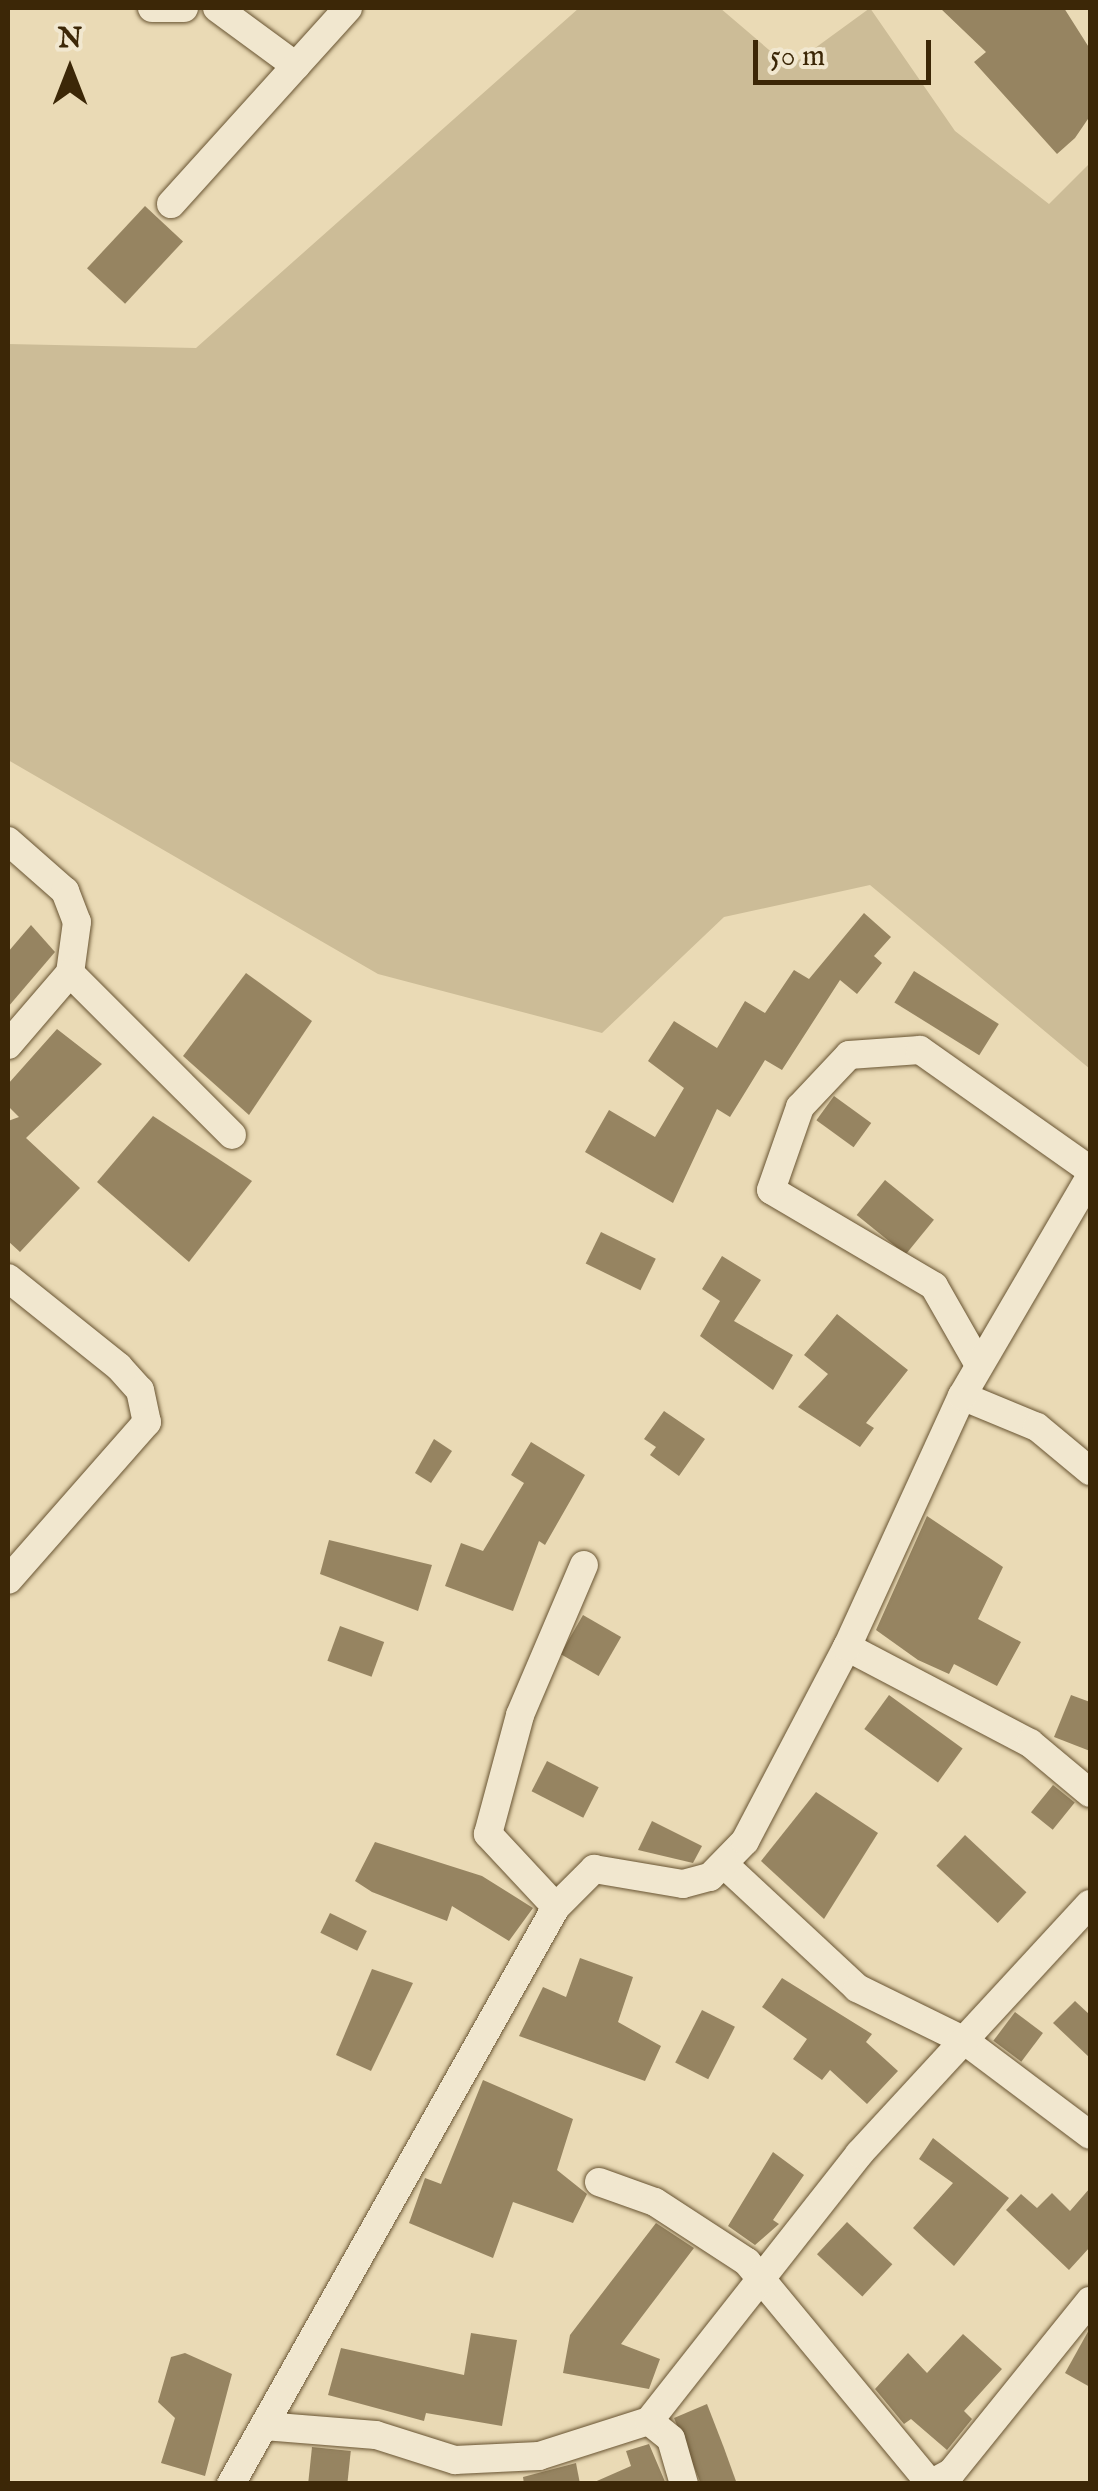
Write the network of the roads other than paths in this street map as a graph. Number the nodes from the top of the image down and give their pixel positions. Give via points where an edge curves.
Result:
1 (152, 8) edge
2 (184, 8) edge
3 (217, 8) edge
4 (348, 8) edge
5 (296, 66) junction
6 (171, 204) dead end
7 (8, 841) edge
8 (70, 974) junction
9 (8, 1045) edge
10 (232, 1135) dead end
11 (1090, 1173) edge
12 (8, 1278) edge
13 (980, 1366) junction
14 (962, 1396) junction
15 (1090, 1471) edge
16 (584, 1565) dead end
17 (8, 1580) edge
18 (847, 1647) junction
19 (1090, 1793) edge
20 (726, 1867) junction
21 (1090, 1904) edge
22 (556, 1907) junction
23 (964, 2042) junction
24 (1090, 2134) edge
25 (599, 2182) dead end
26 (756, 2280) junction
27 (1090, 2301) edge
28 (650, 2421) junction
29 (264, 2426) junction
30 (455, 2472) edge
31 (930, 2483) edge
32 (231, 2484) edge
33 (684, 2484) edge

1 - 2 street
3 - 5 street
4 - 5 street
5 - 6 street
7 - 8 street via 66,891 77,922
8 - 9 street
8 - 10 street
11 - 13 street
11 - 13 street via 920,1050 849,1055 800,1107 771,1190 934,1286
12 - 17 street via 119,1367 140,1390 147,1422
13 - 14 street
14 - 15 street via 1036,1427
14 - 18 street
16 - 22 street via 520,1715 488,1834
18 - 19 street via 1030,1743
18 - 20 street
20 - 22 street via 683,1884 594,1869
20 - 23 street via 858,1988
21 - 23 street
22 - 29 street
23 - 24 street
23 - 26 street
25 - 26 street via 683,2218 747,2262
26 - 28 street
26 - 31 street via 880,2412
27 - 31 street via 951,2473
28 - 30 street via 539,2456
28 - 33 street via 671,2439
29 - 30 street via 376,2436
29 - 32 street

